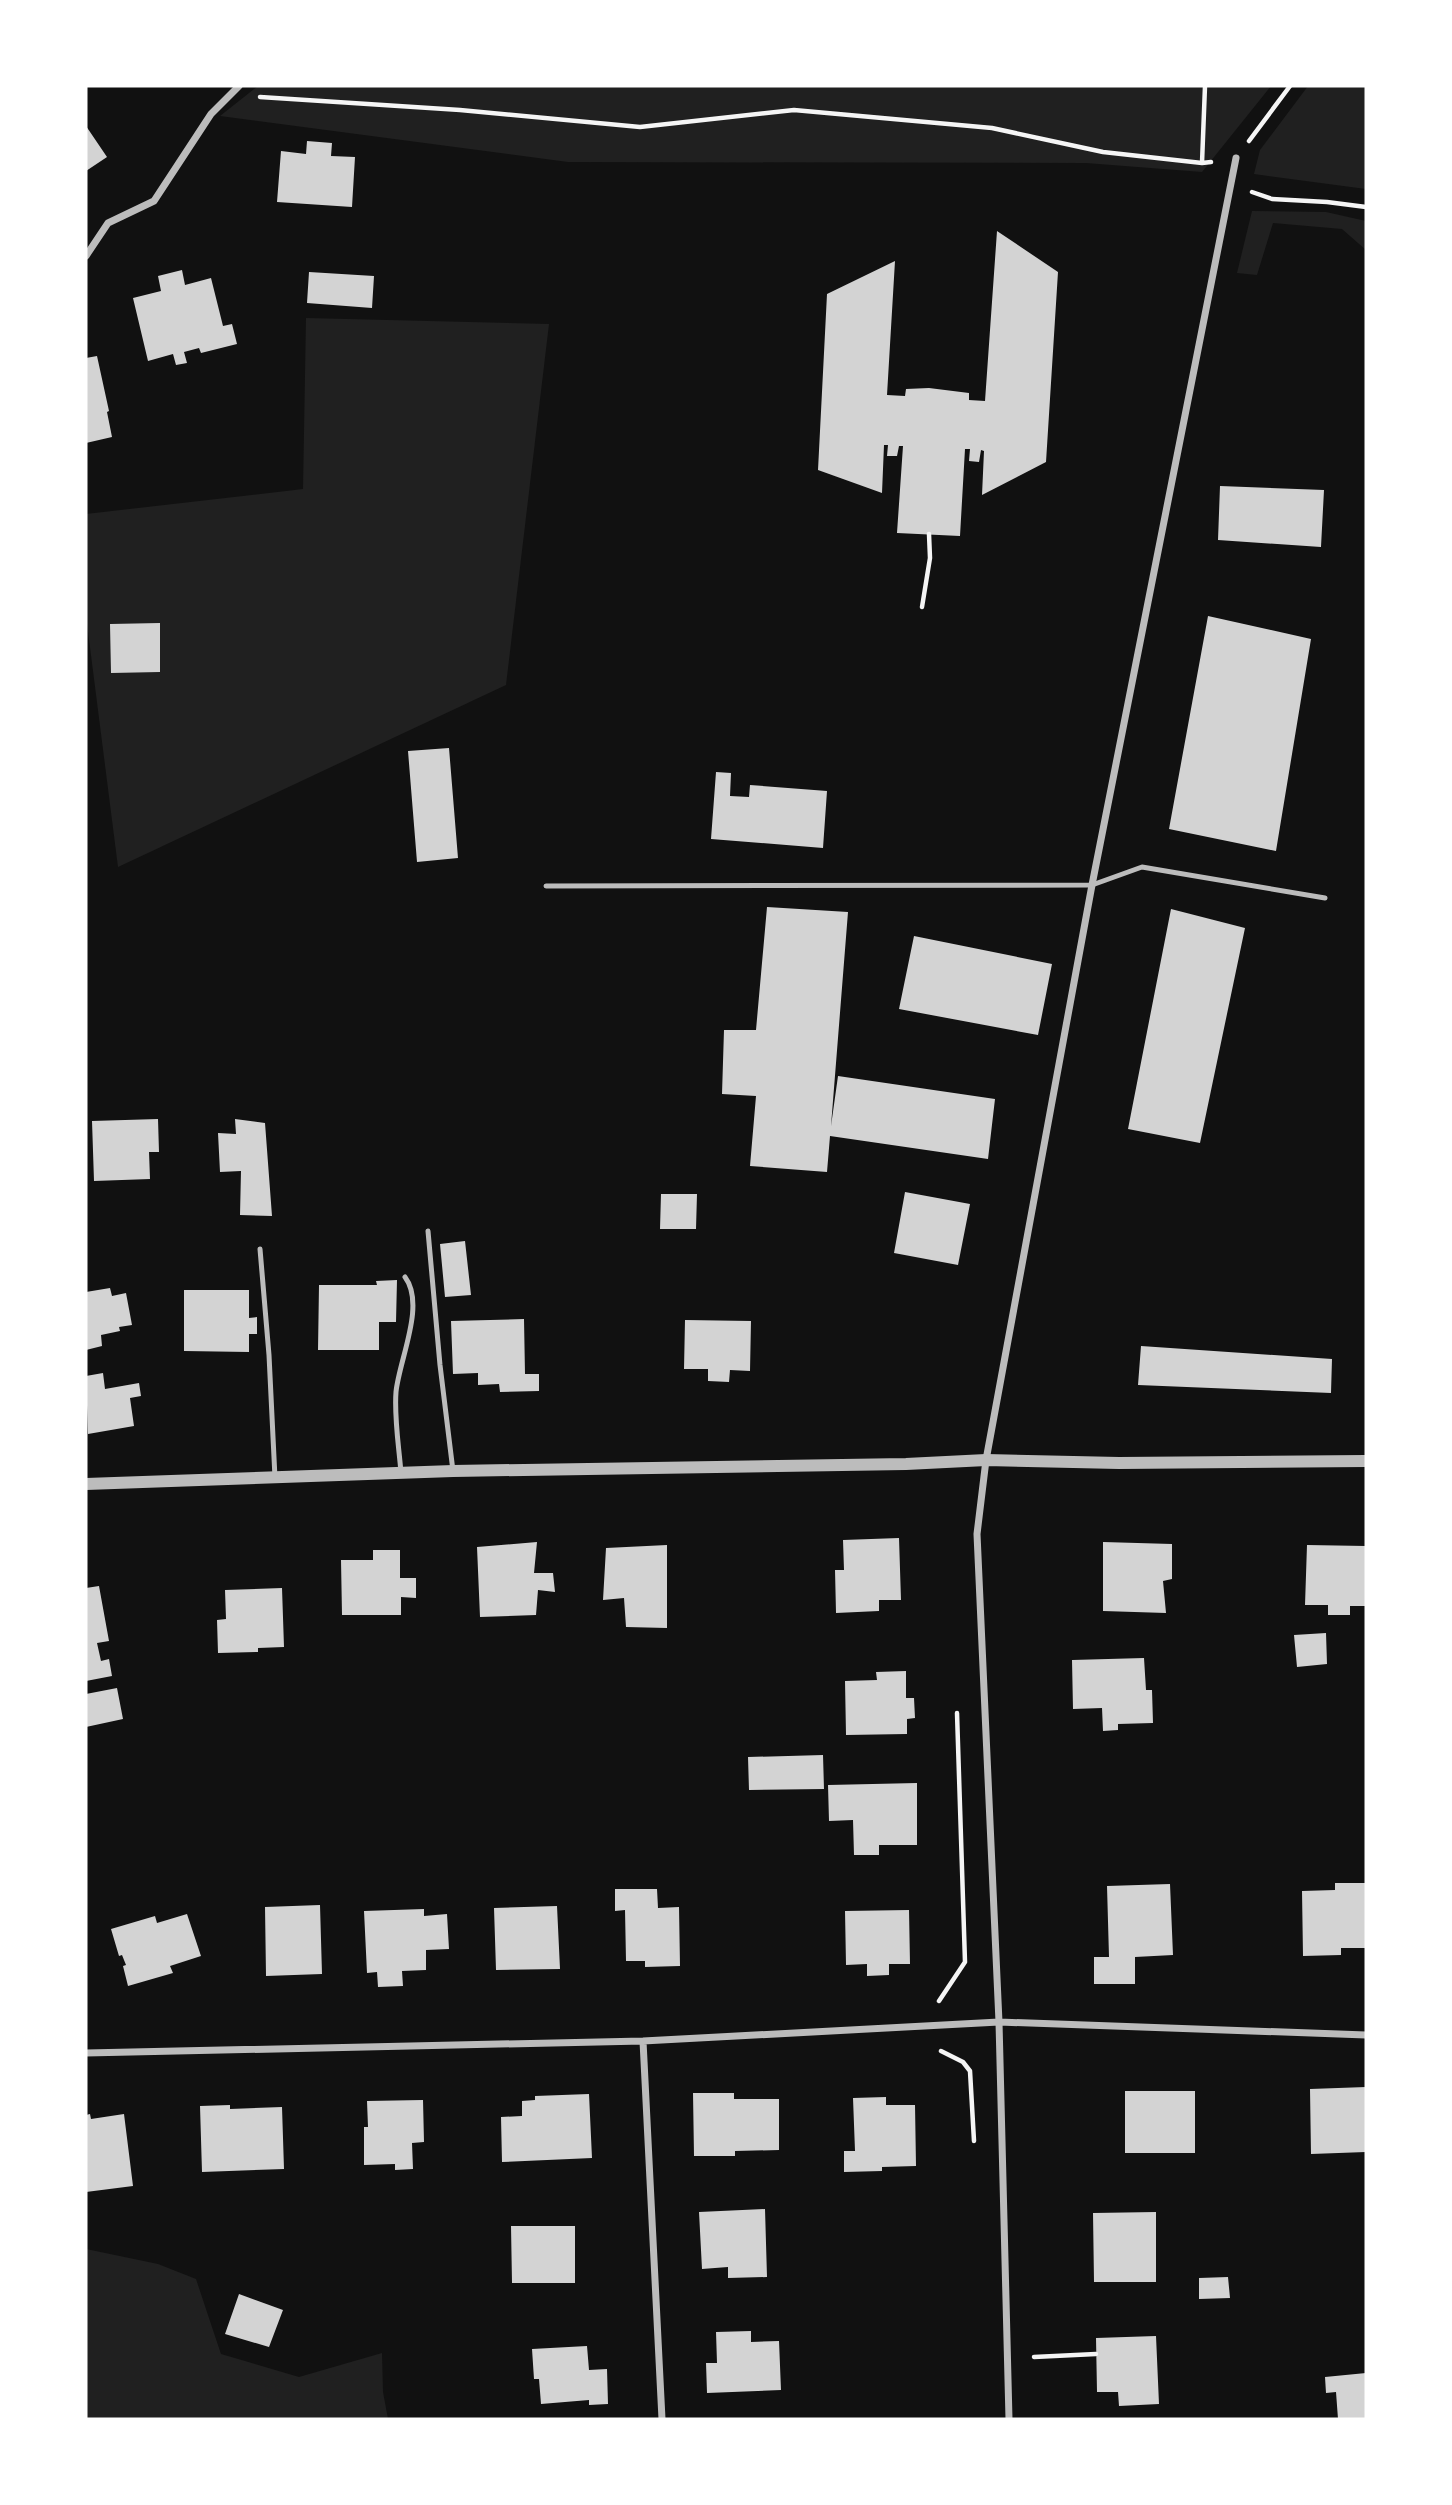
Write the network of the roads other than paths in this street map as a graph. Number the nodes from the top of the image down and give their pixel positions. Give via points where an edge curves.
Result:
1 (239, 86) edge
2 (1236, 158) road end
3 (86, 256) edge
4 (1092, 885) junction
5 (545, 886) dead end
6 (1325, 898) dead end
7 (428, 1231) dead end
8 (260, 1249) dead end
9 (405, 1277) dead end
10 (986, 1460) junction
11 (1366, 1461) edge
12 (453, 1471) junction
13 (401, 1473) junction
14 (275, 1478) junction
15 (86, 1484) edge
16 (999, 2022) junction
17 (1366, 2035) edge
18 (643, 2041) junction
19 (86, 2053) edge
20 (662, 2419) edge
21 (1009, 2419) edge

1 - 3 street via 211,114 154,201 108,223
2 - 4 street
4 - 5 lane
4 - 6 lane via 1142,867
4 - 10 street
7 - 12 lane
8 - 14 lane
9 - 13 lane via 412,1286 411,1322 396,1392
10 - 11 street
10 - 12 street
10 - 16 street via 977,1534
12 - 13 street
13 - 14 street
14 - 15 street
16 - 17 street
16 - 18 street
16 - 21 street
18 - 19 street
18 - 20 street

